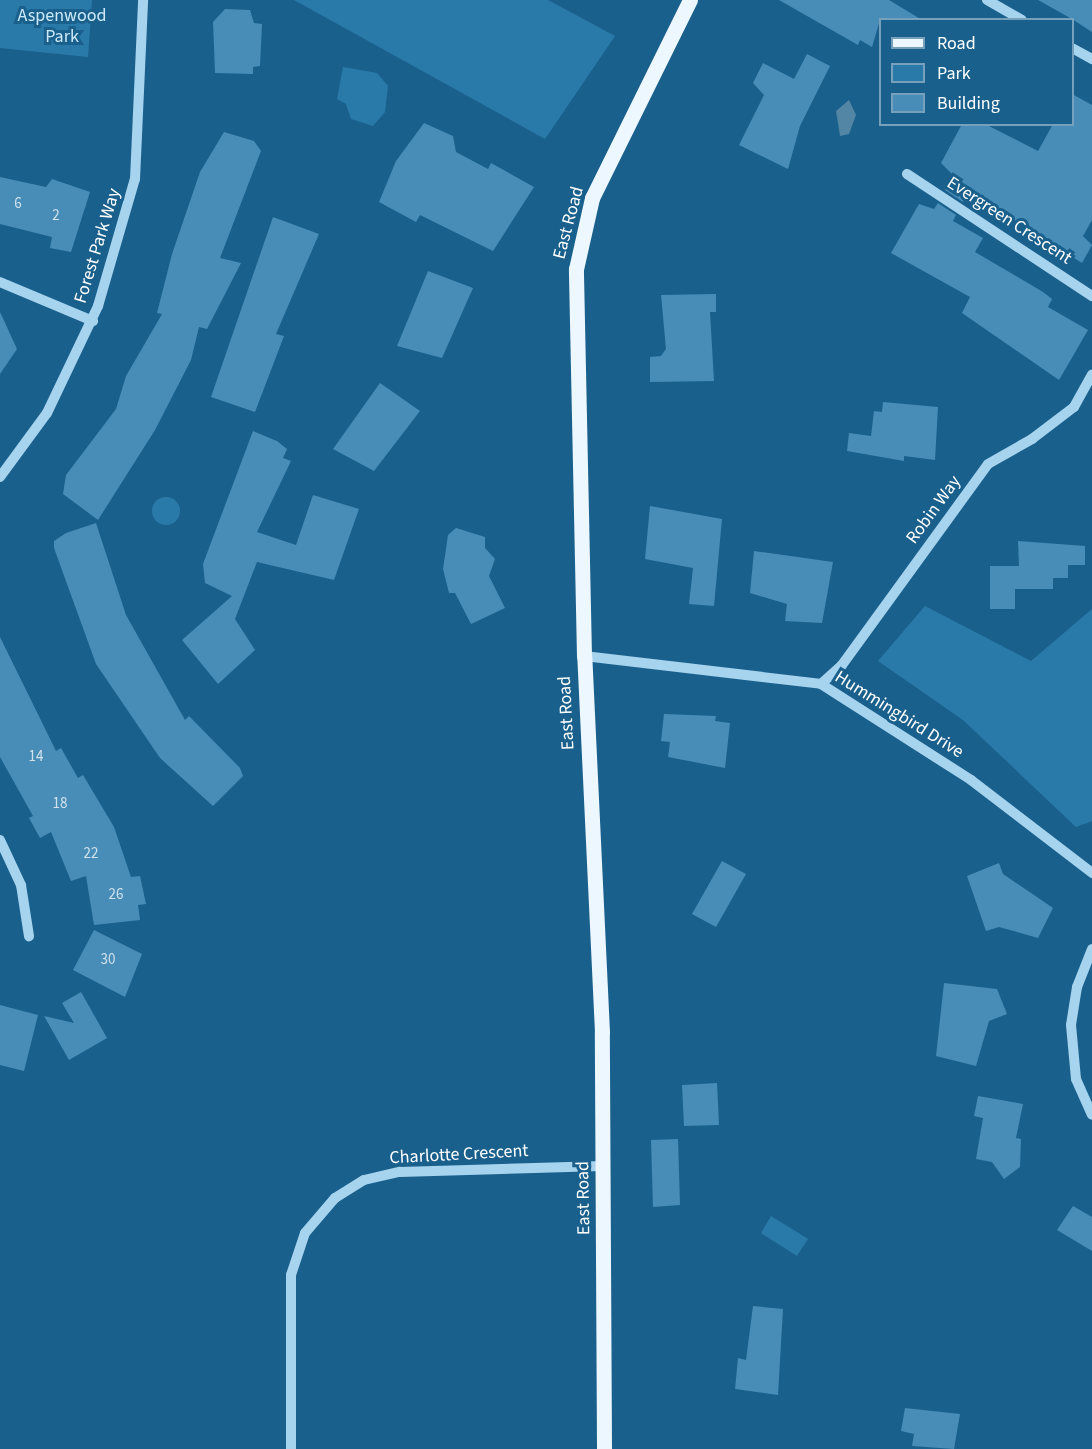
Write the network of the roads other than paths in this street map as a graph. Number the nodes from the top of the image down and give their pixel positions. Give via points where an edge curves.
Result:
1 (143, 0) edge
2 (690, 0) edge
3 (987, 0) edge
4 (1018, 18) edge
5 (1074, 49) edge
6 (1092, 59) edge
7 (907, 174) dead end
8 (0, 282) edge
9 (1092, 296) edge
10 (93, 321) junction
11 (1092, 375) edge
12 (0, 477) edge
13 (584, 656) junction
14 (821, 684) junction
15 (0, 840) edge
16 (1092, 873) edge
17 (29, 936) dead end
18 (1092, 949) edge
19 (1092, 1115) edge
20 (603, 1166) junction
21 (291, 1449) edge
22 (604, 1449) edge

1 - 10 street, Forest Park Way via 135,179
2 - 13 main road, East Road via 592,198 576,269
3 - 4 street
5 - 6 street
7 - 9 street, Evergreen Crescent
8 - 10 street
10 - 12 street, Forest Park Way via 47,412
11 - 14 street, Robin Way via 1074,407 1032,440 988,464 842,664
13 - 14 street, Hummingbird Drive
13 - 20 main road, East Road
14 - 16 street, Hummingbird Drive via 971,780
15 - 17 street via 21,885
18 - 19 street via 1077,987 1071,1025 1076,1079
20 - 21 street, Charlotte Crescent via 400,1172 364,1180 335,1198 305,1233 291,1275
20 - 22 main road, East Road

